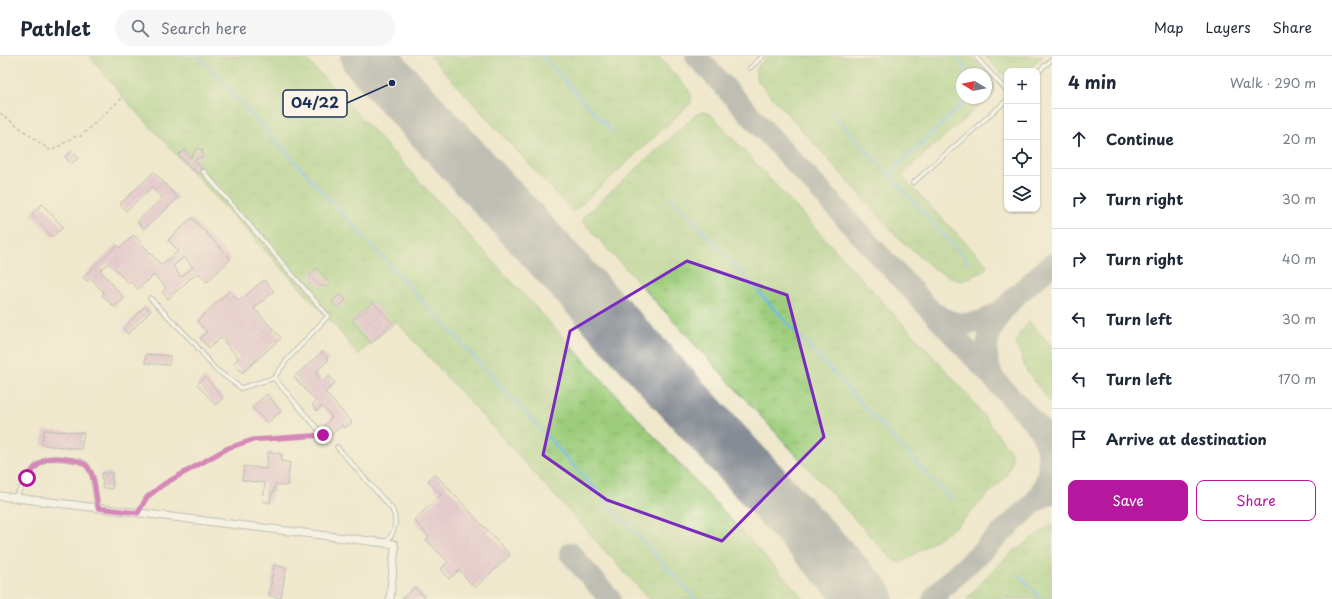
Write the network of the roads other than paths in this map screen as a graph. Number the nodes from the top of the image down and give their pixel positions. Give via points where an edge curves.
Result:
1 (763, 56) edge
2 (976, 56) edge
3 (1052, 59) edge
4 (750, 68) dead end
5 (1040, 70) edge
6 (1004, 88) edge
7 (1004, 103) edge
8 (203, 171) dead end
9 (913, 183) dead end
10 (150, 298) dead end
11 (274, 378) junction
12 (323, 435) road end
13 (337, 447) dead end
14 (0, 496) edge
15 (14, 498) junction
16 (98, 508) junction
17 (386, 542) junction
18 (390, 599) edge

1 - 4 lane
2 - 6 lane
3 - 5 lane
7 - 9 lane
8 - 11 lane via 328,316 287,360
10 - 11 lane via 194,342 215,369 241,388
11 - 12 lane
13 - 17 lane via 395,514 395,530
14 - 15 street
15 - 16 street
15 - 16 lane via 35,467 46,459 55,458 80,461 86,465 92,477
16 - 17 street
17 - 18 street via 394,544 395,548

